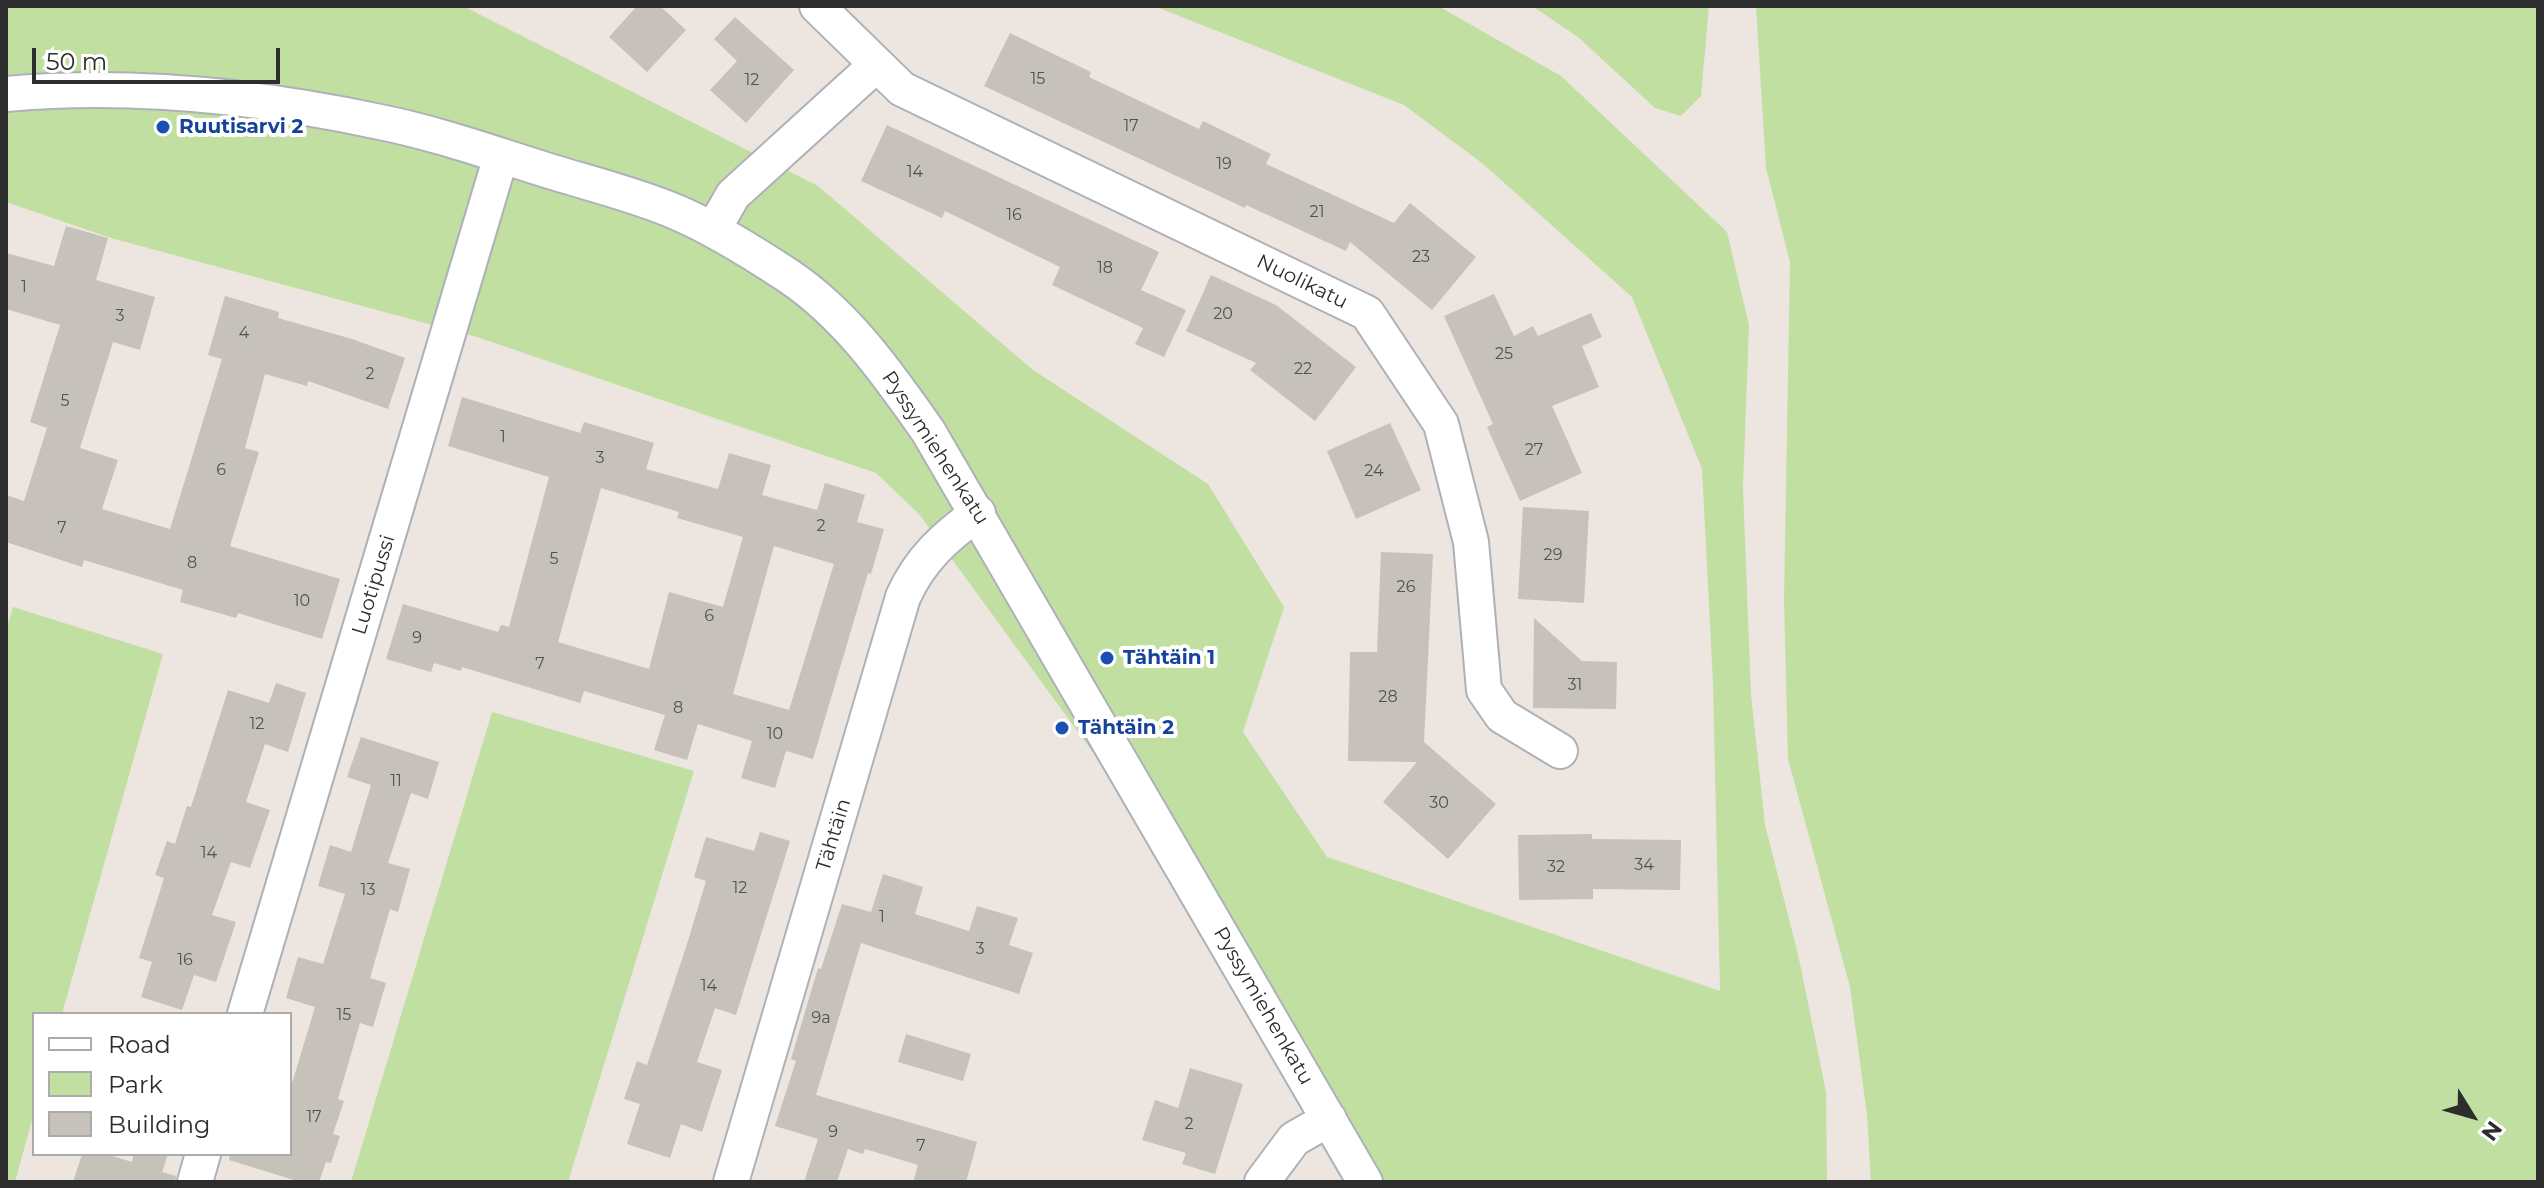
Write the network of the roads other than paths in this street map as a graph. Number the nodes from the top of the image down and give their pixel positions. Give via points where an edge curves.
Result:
1 (817, 6) edge
2 (876, 65) junction
3 (6, 94) edge
4 (501, 156) junction
5 (713, 230) junction
6 (978, 513) junction
7 (1560, 751) dead end
8 (246, 1012) edge
9 (1329, 1119) junction
10 (202, 1156) edge
11 (195, 1182) edge
12 (731, 1182) edge
13 (1262, 1182) edge
14 (1365, 1182) edge

1 - 2 street, Nuolikatu
2 - 5 street via 733,195
2 - 7 street, Nuolikatu via 902,89 1367,313 1441,424 1471,542 1484,690 1502,716
3 - 4 street, Pyssymiehenkatu via 155,90 263,101 382,122
4 - 5 street, Pyssymiehenkatu via 675,211
4 - 8 street, Luotipussi
5 - 6 street, Pyssymiehenkatu via 789,276 863,344 928,431
6 - 9 street, Pyssymiehenkatu
6 - 12 street, Tähtäin via 925,557 903,597
9 - 13 street via 1294,1139
9 - 14 street, Pyssymiehenkatu
10 - 11 street

